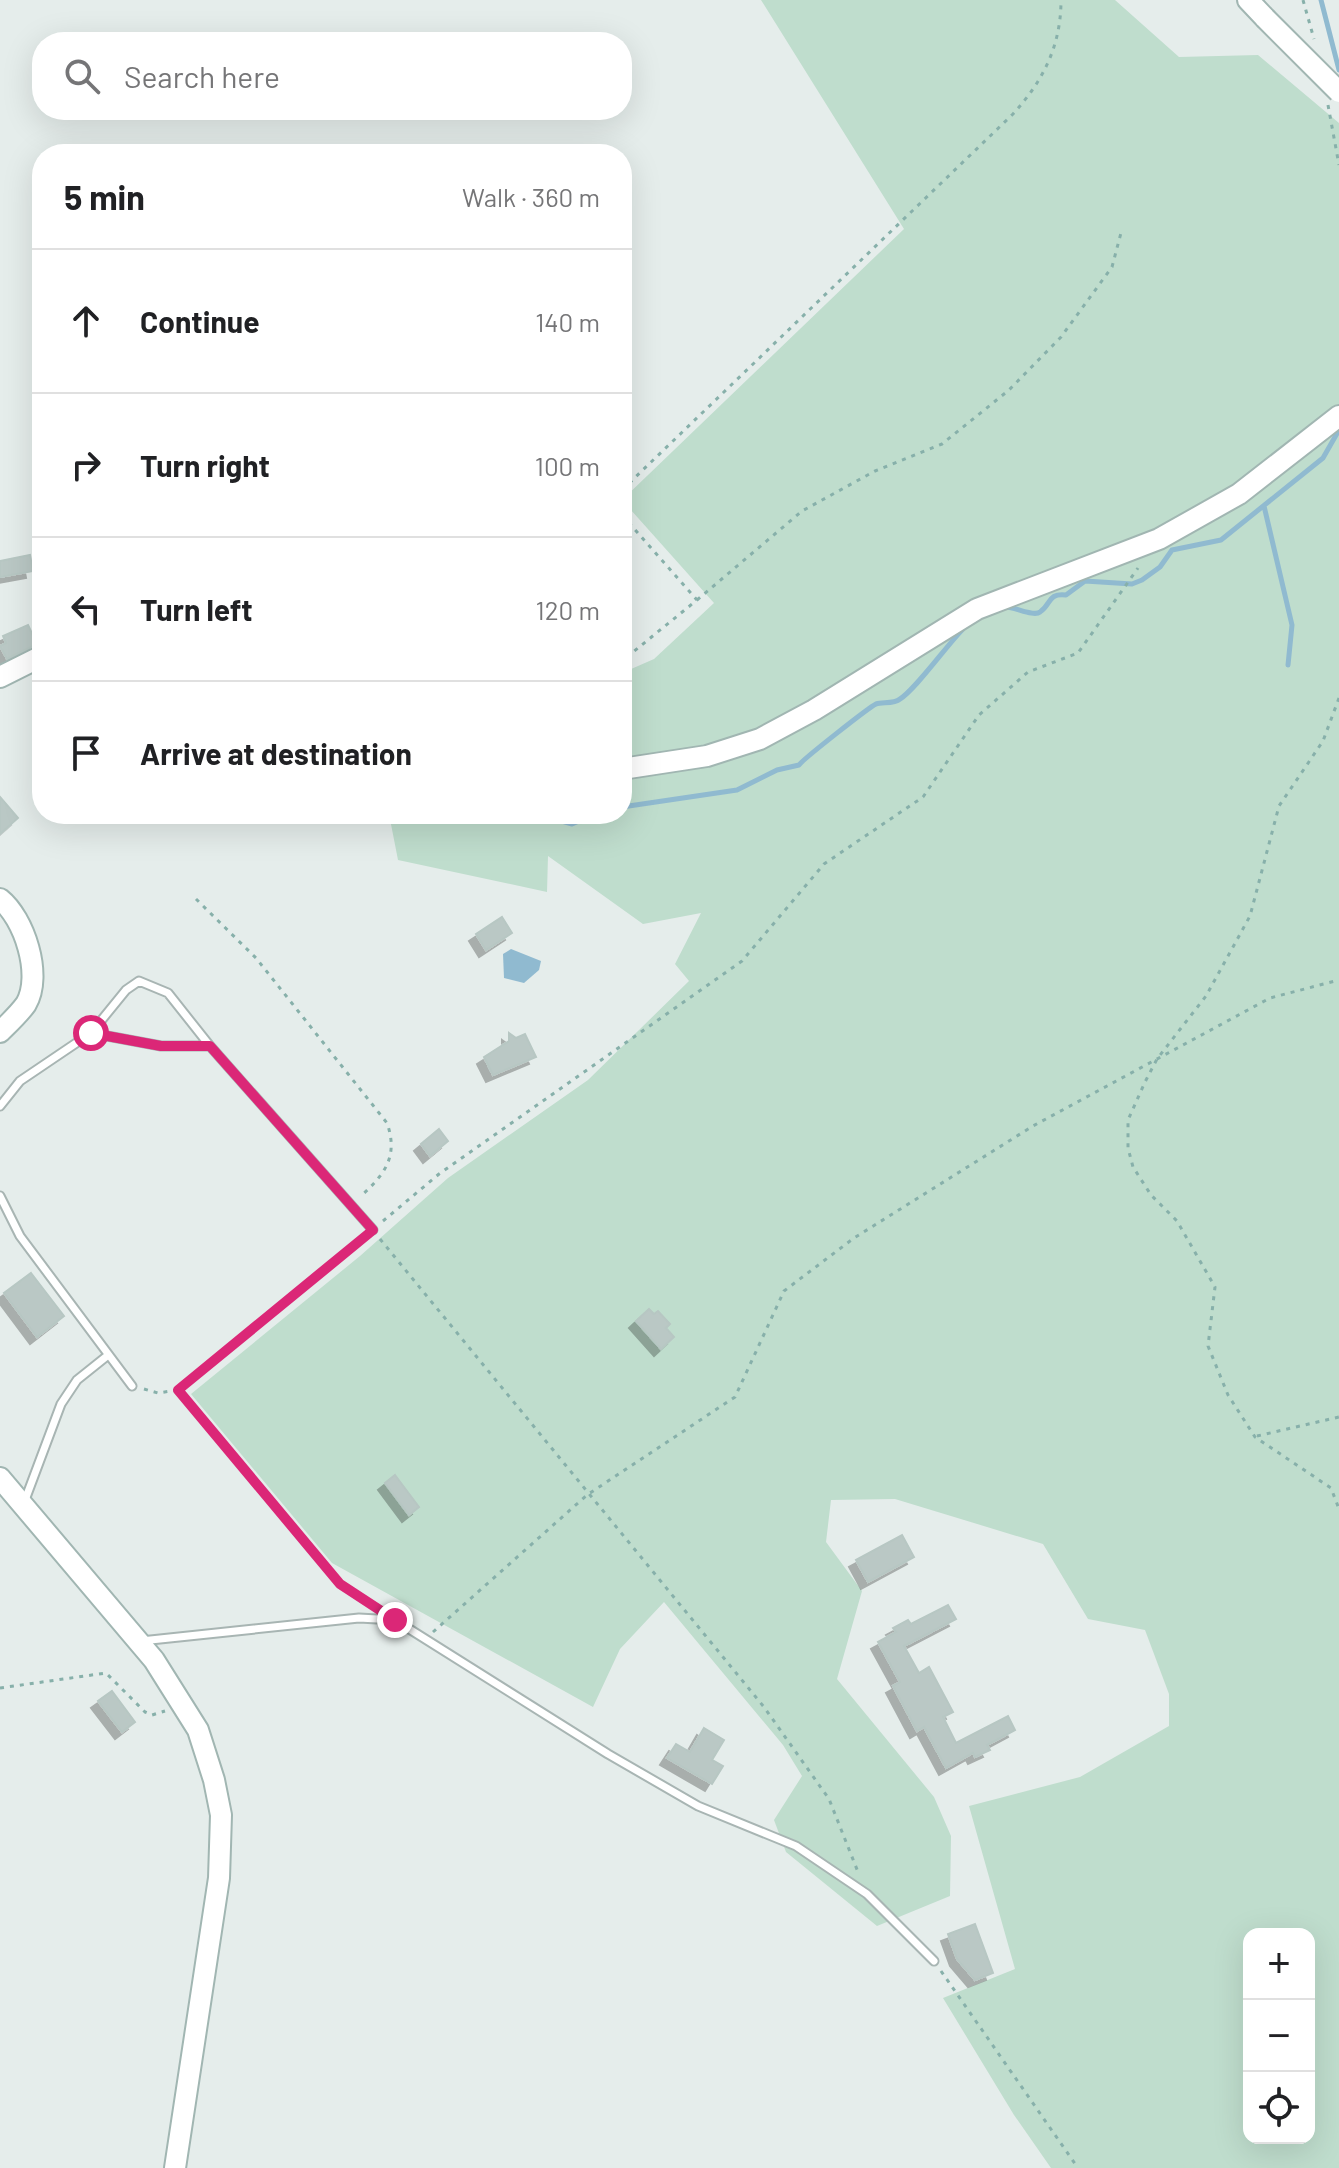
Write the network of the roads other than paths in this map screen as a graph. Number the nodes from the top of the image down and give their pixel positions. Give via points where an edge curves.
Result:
1 (1248, 0) edge
2 (1339, 92) edge
3 (1339, 416) edge
4 (32, 661) edge
5 (0, 677) edge
6 (632, 767) edge
7 (0, 899) edge
8 (0, 1032) edge
9 (91, 1033) junction
10 (210, 1046) junction
11 (0, 1106) edge
12 (0, 1196) edge
13 (373, 1230) road end
14 (107, 1356) junction
15 (132, 1386) road end
16 (0, 1478) edge
17 (23, 1505) junction
18 (137, 1641) junction
19 (934, 1961) road end
20 (175, 2168) edge

1 - 2 street, bridge
3 - 6 street via 1239,494 1159,539 977,609 760,739 707,756
4 - 5 street
7 - 8 street via 25,938 32,977 27,1003
9 - 10 lane via 161,1046
9 - 10 lane via 139,981 168,993
9 - 11 lane via 20,1081
10 - 13 lane
12 - 14 lane via 20,1236
14 - 15 lane
14 - 17 lane via 77,1380 61,1404
16 - 17 street
17 - 18 street
18 - 19 lane via 359,1618 395,1620 698,1806 796,1846 867,1894
18 - 20 street via 182,1701 210,1763 222,1834

